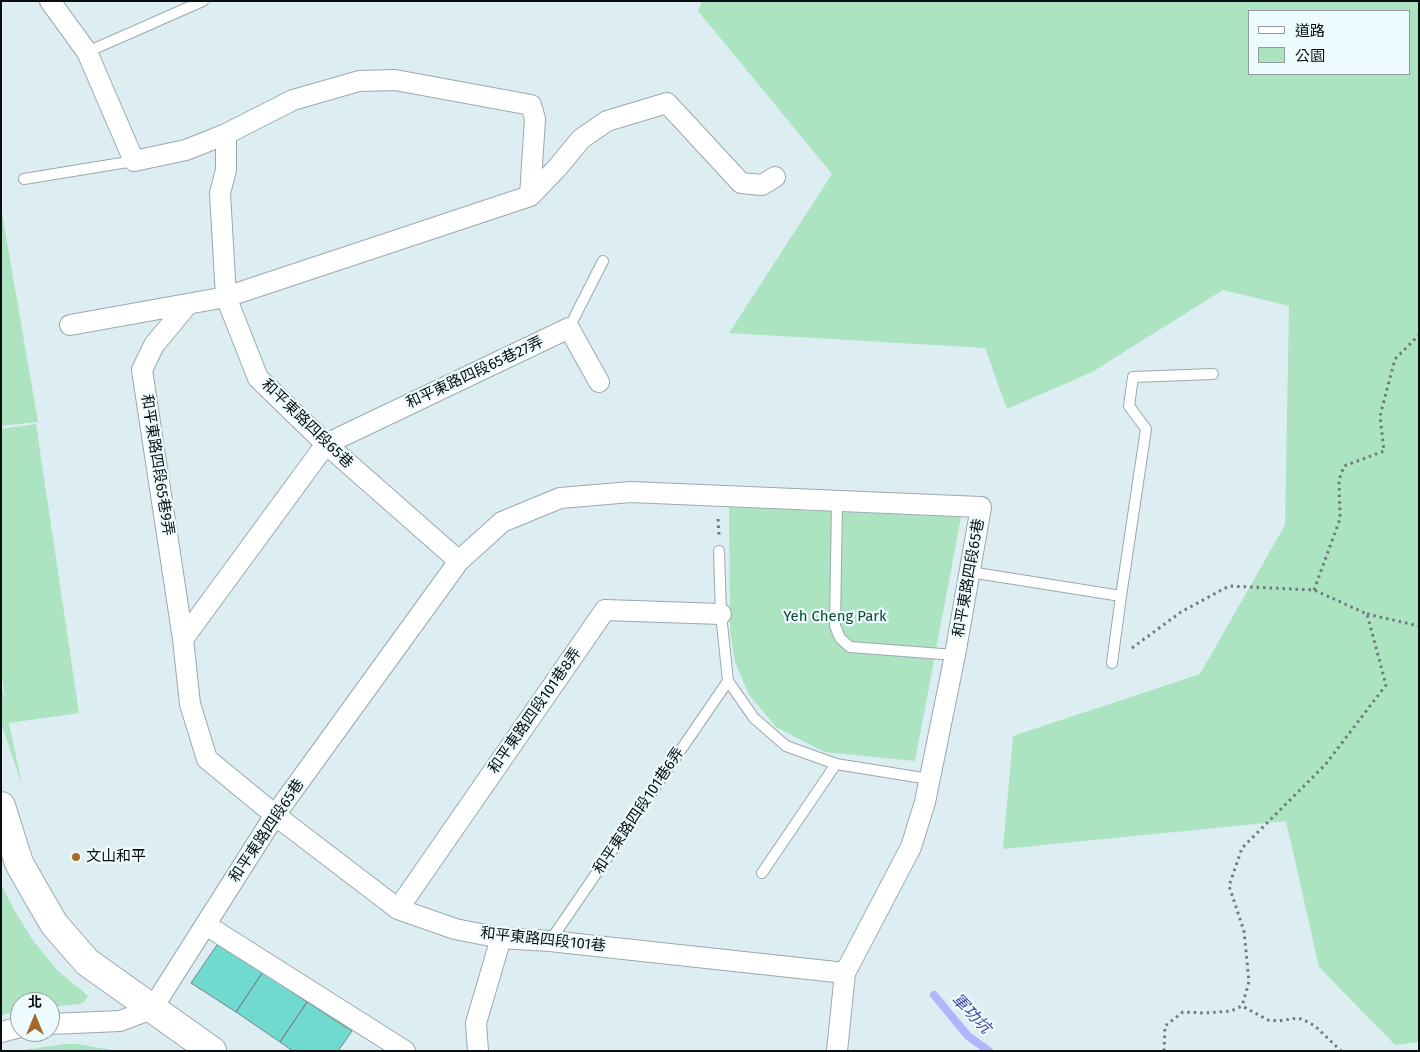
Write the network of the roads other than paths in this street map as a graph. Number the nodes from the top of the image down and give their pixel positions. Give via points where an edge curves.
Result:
1 (50, 1) edge
2 (203, 1) edge
3 (87, 52) junction
4 (226, 134) junction
5 (134, 161) junction
6 (776, 177) dead end
7 (24, 179) dead end
8 (530, 196) junction
9 (603, 262) dead end
10 (226, 298) junction
11 (188, 304) junction
12 (70, 325) dead end
13 (569, 328) junction
14 (1214, 374) dead end
15 (599, 382) dead end
16 (326, 444) junction
17 (837, 501) junction
18 (719, 551) road end
19 (458, 560) junction
20 (970, 572) junction
21 (1121, 596) junction
22 (721, 614) junction
23 (183, 639) junction
24 (956, 655) junction
25 (1112, 663) road end
26 (728, 681) junction
27 (836, 764) junction
28 (929, 779) junction
29 (1, 806) edge
30 (275, 815) junction
31 (762, 873) dead end
32 (398, 909) junction
33 (206, 925) junction
34 (502, 938) junction
35 (550, 941) junction
36 (845, 973) junction
37 (152, 1010) junction
38 (60, 1024) edge
39 (212, 1051) edge
40 (405, 1051) edge
41 (478, 1051) edge
42 (837, 1051) edge

1 - 3 street
2 - 3 lane
3 - 5 street
4 - 5 street via 186,150
4 - 8 street via 293,100 359,81 395,80 531,105 535,119
4 - 10 street, 和平東路四段65巷 via 226,170 220,193
5 - 7 lane
6 - 8 street via 762,185 741,183 667,103 607,120 581,139
8 - 10 street
9 - 13 lane
10 - 11 street
10 - 16 street, 和平東路四段65巷 via 258,378
11 - 12 street
11 - 23 street, 和平東路四段65巷9弄 via 154,345 142,370
13 - 15 street
13 - 16 street, 和平東路四段65巷27弄
14 - 21 lane via 1134,377 1129,406 1146,429
16 - 19 street, 和平東路四段65巷
16 - 23 street
17 - 19 street, 和平東路四段65巷 via 632,492 560,498 502,522
17 - 20 street, 和平東路四段65巷 via 981,506
17 - 24 lane via 835,626 840,638 850,647
18 - 22 lane
19 - 30 street, 和平東路四段65巷
20 - 21 lane
20 - 24 street, 和平東路四段65巷
21 - 25 lane
22 - 26 lane
22 - 32 street, 和平東路四段101巷8弄 via 604,610
23 - 30 street, 和平東路四段65巷9弄 via 190,704 207,759
24 - 28 street, 和平東路四段65巷
26 - 27 lane via 754,718 786,746
26 - 35 lane, 和平東路四段101巷6弄
27 - 28 lane
27 - 31 lane
28 - 36 street, 和平東路四段65巷 via 910,847
29 - 37 main road via 19,863 54,924 87,962
30 - 32 street, 和平東路四段101巷
30 - 33 street, 和平東路四段65巷
32 - 34 street, 和平東路四段101巷 via 455,929
33 - 37 street, 和平東路四段65巷
33 - 40 street
34 - 35 street, 和平東路四段101巷
34 - 41 street via 476,1023
35 - 36 street, 和平東路四段101巷
36 - 42 street, 和平東路四段65巷
37 - 38 street via 120,1021
37 - 39 main road

